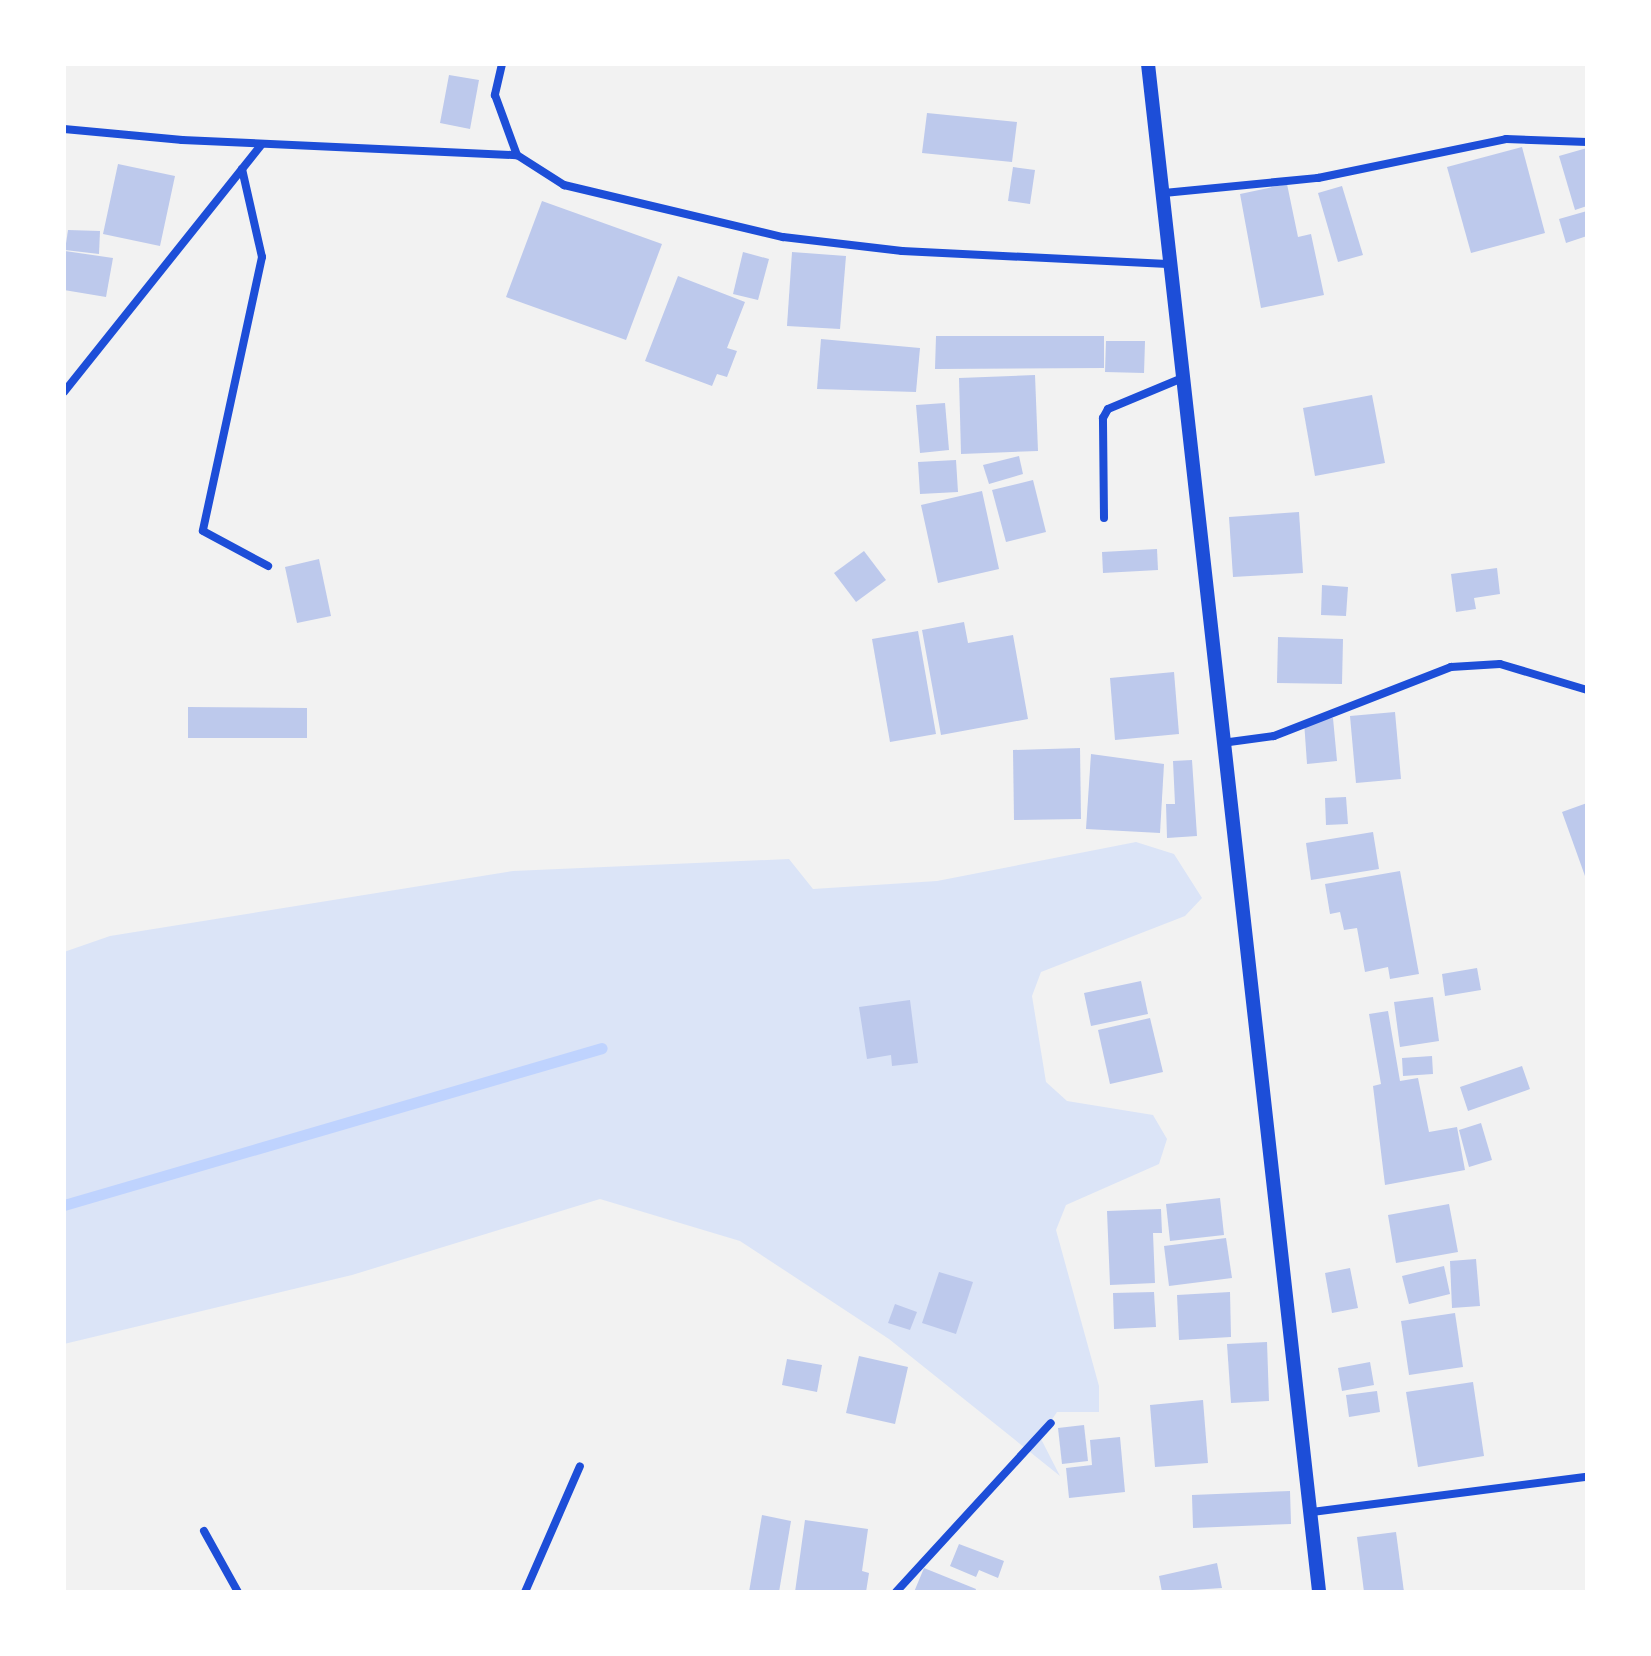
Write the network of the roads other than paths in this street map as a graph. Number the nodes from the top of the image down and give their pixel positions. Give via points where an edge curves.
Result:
1 (502, 64) edge
2 (1148, 64) edge
3 (64, 129) edge
4 (1587, 142) edge
5 (262, 144) junction
6 (517, 155) junction
7 (242, 169) junction
8 (1164, 193) junction
9 (1168, 264) junction
10 (1180, 379) junction
11 (64, 392) edge
12 (1104, 518) dead end
13 (268, 566) dead end
14 (1587, 690) edge
15 (1221, 743) junction
16 (1051, 1423) dead end
17 (580, 1466) dead end
18 (1587, 1477) edge
19 (1312, 1512) junction
20 (204, 1531) dead end
21 (238, 1592) edge
22 (525, 1592) edge
23 (896, 1592) edge
24 (1319, 1592) edge

1 - 6 street via 495,95
2 - 8 street
3 - 5 street
4 - 8 street via 1506,139 1318,178
5 - 6 street
5 - 7 street
6 - 9 street via 564,185 783,237 902,251
7 - 11 street
7 - 13 street via 262,257 203,531
8 - 9 street
9 - 10 street
10 - 12 street via 1108,409 1103,418
10 - 15 street
14 - 15 street via 1500,664 1451,667 1287,732
15 - 19 street
16 - 23 street
17 - 22 street
18 - 19 street
19 - 24 street
20 - 21 street

